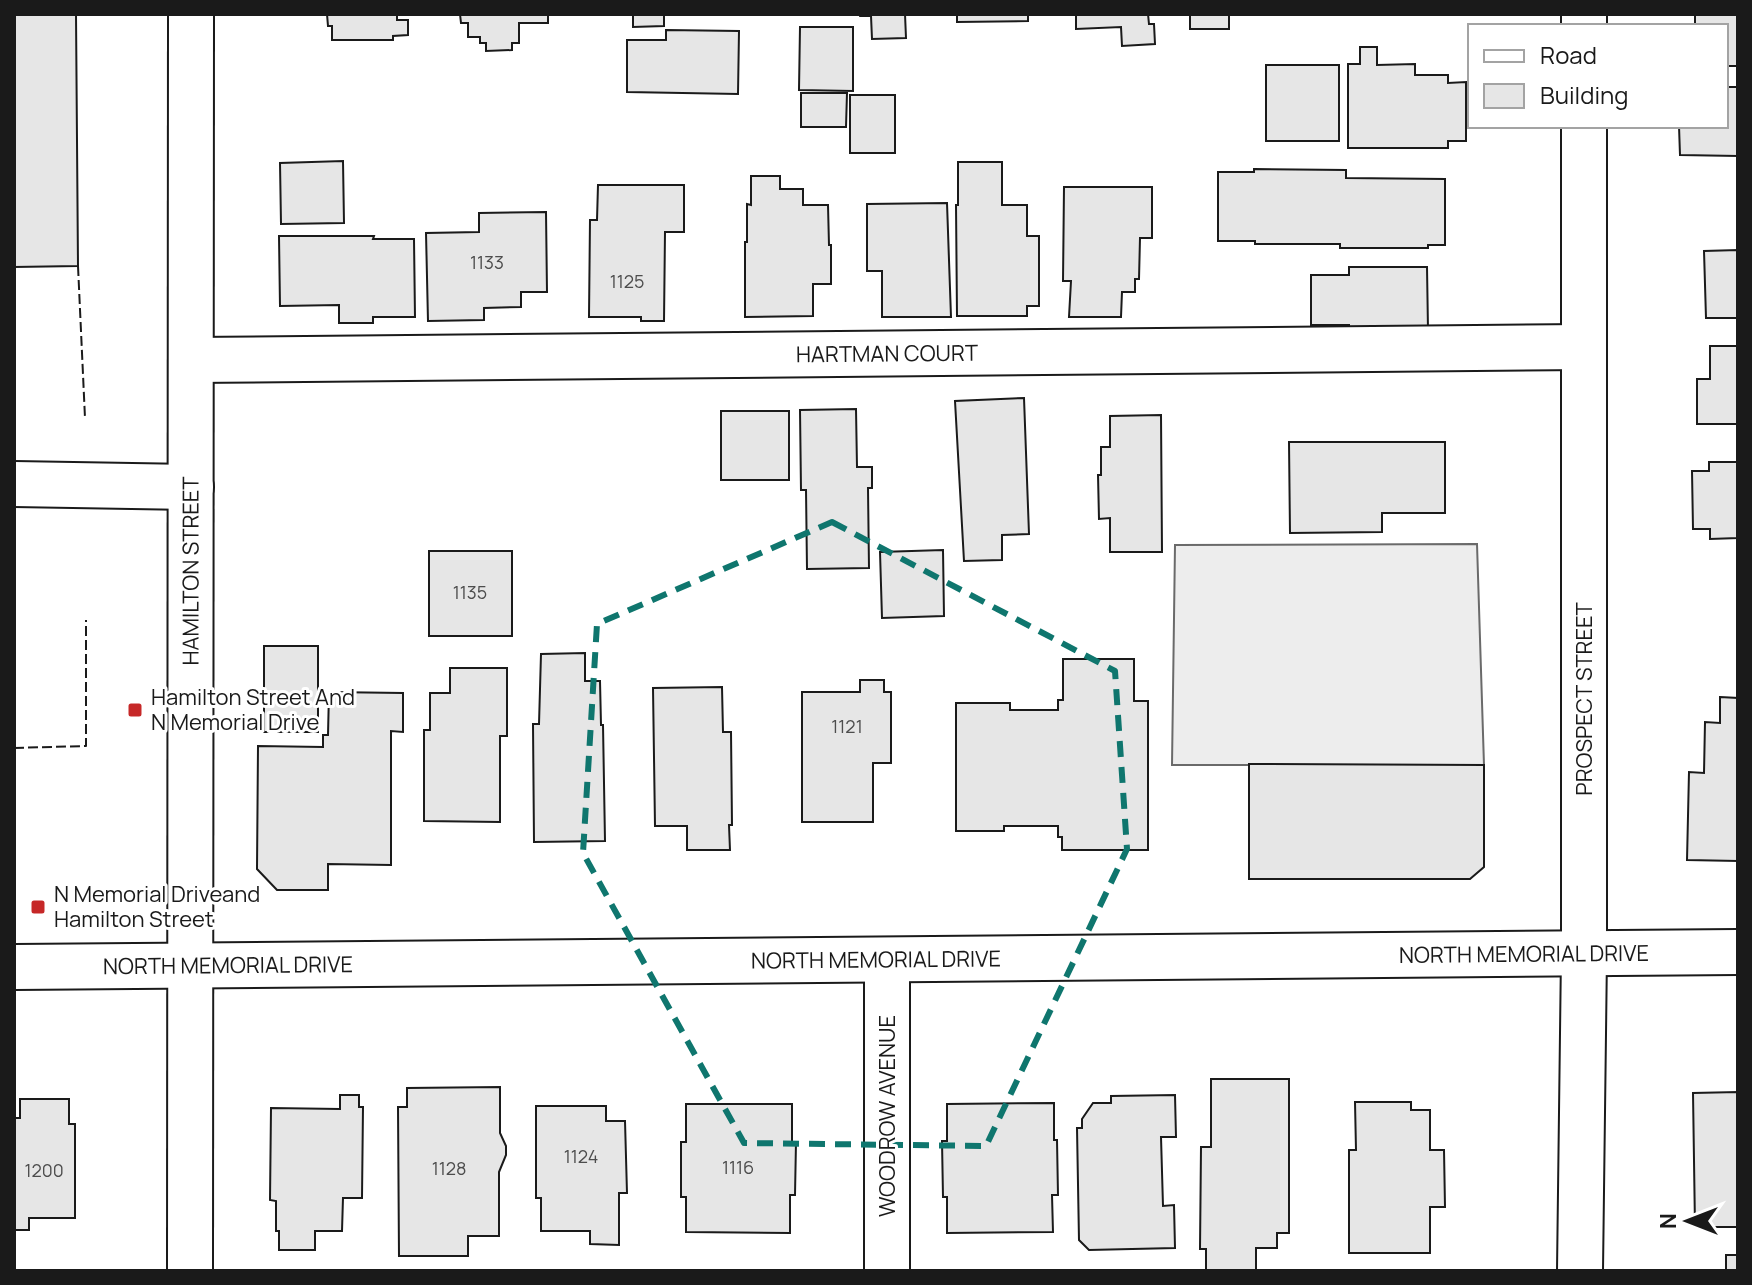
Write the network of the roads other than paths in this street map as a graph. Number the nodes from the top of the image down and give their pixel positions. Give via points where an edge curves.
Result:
1 (191, 14) edge
2 (1584, 128) edge
3 (1584, 347) junction
4 (191, 360) junction
5 (14, 484) edge
6 (191, 487) junction
7 (1738, 952) edge
8 (1584, 954) junction
9 (887, 960) junction
10 (190, 966) junction
11 (14, 967) edge
12 (190, 1271) edge
13 (887, 1271) edge
14 (1580, 1271) edge

1 - 4 street, HAMILTON STREET
2 - 3 street, PROSPECT STREET
3 - 4 street, HARTMAN COURT
3 - 8 street, PROSPECT STREET
4 - 6 street, HAMILTON STREET
5 - 6 street
6 - 10 street, HAMILTON STREET
7 - 8 street, NORTH MEMORIAL DRIVE
8 - 9 street, NORTH MEMORIAL DRIVE
8 - 14 street, PROSPECT STREET
9 - 10 street, NORTH MEMORIAL DRIVE
9 - 13 street, WOODROW AVENUE
10 - 11 street, NORTH MEMORIAL DRIVE
10 - 12 street, HAMILTON STREET

